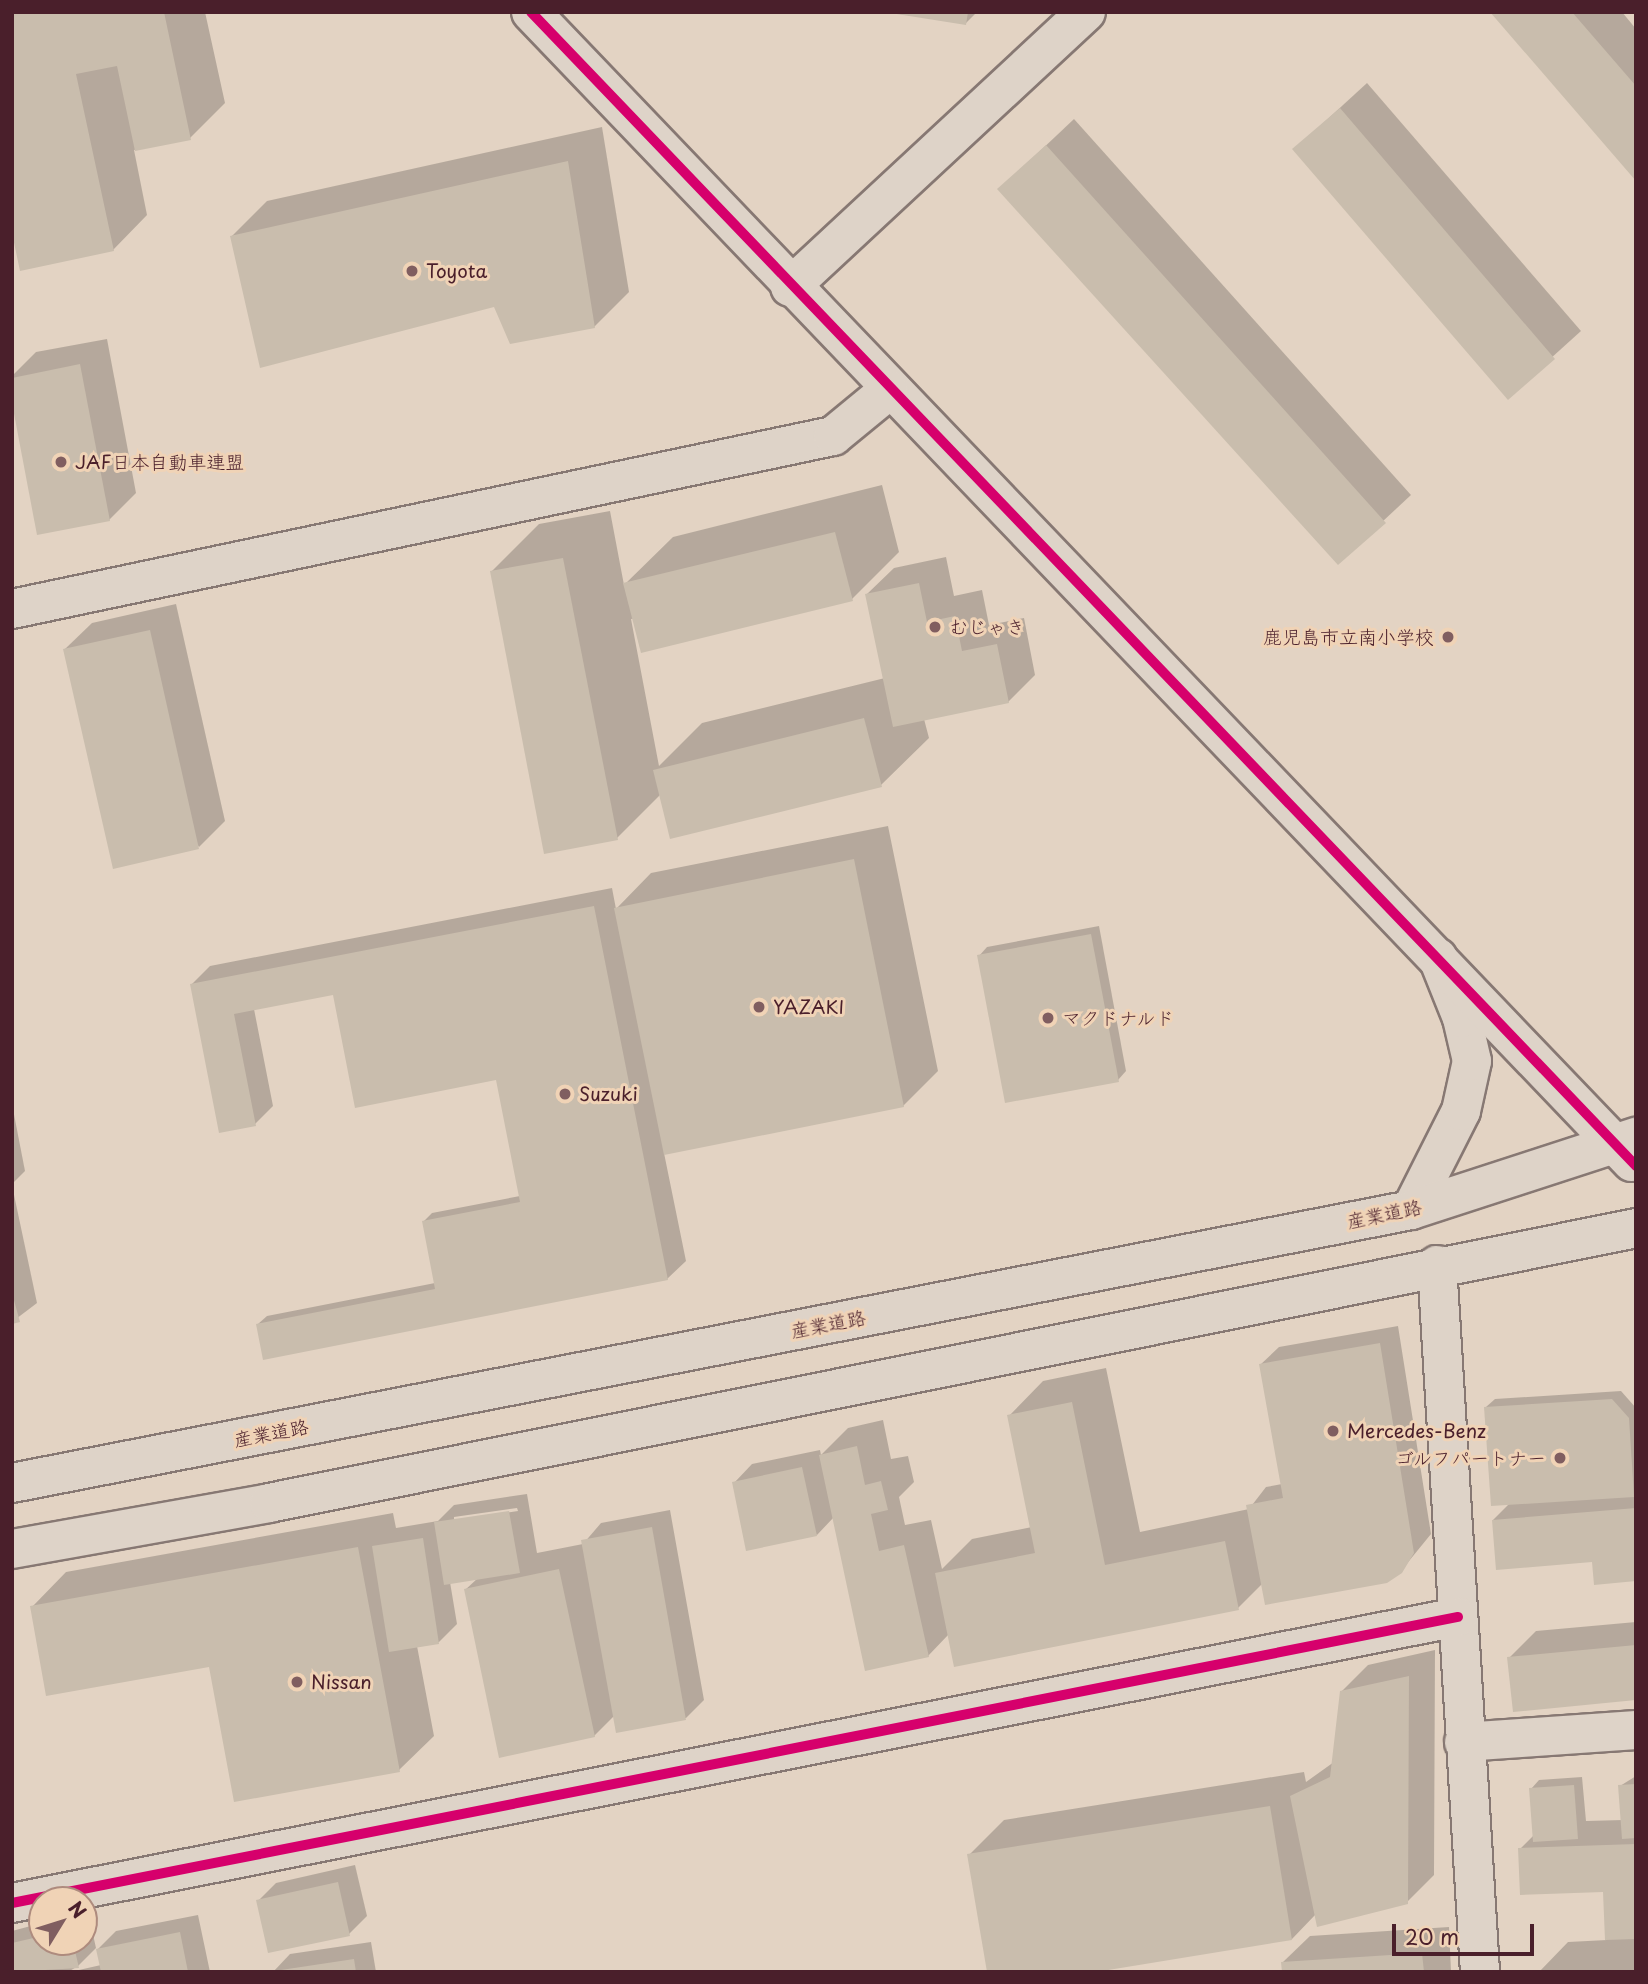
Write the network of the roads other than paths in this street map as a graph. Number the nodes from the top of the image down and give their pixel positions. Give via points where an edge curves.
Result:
1 (531, 12) edge
2 (1086, 12) edge
3 (790, 287) junction
4 (890, 390) junction
5 (12, 609) edge
6 (1437, 954) junction
7 (1630, 1149) edge
8 (1411, 1210) junction
9 (1636, 1228) edge
10 (1437, 1265) junction
11 (12, 1483) edge
12 (12, 1549) edge
13 (1458, 1617) junction
14 (1636, 1730) edge
15 (1464, 1742) junction
16 (12, 1903) edge
17 (1479, 1972) edge

1 - 3 street
2 - 3 street
3 - 4 street
4 - 5 street via 833,436
4 - 6 street
6 - 7 street
6 - 8 street via 1462,1018 1472,1061 1461,1111
7 - 8 street, 産業道路
8 - 11 street, 産業道路
9 - 10 street
10 - 12 street via 269,1503
10 - 13 street
13 - 15 street
13 - 16 street
14 - 15 street
15 - 17 street

